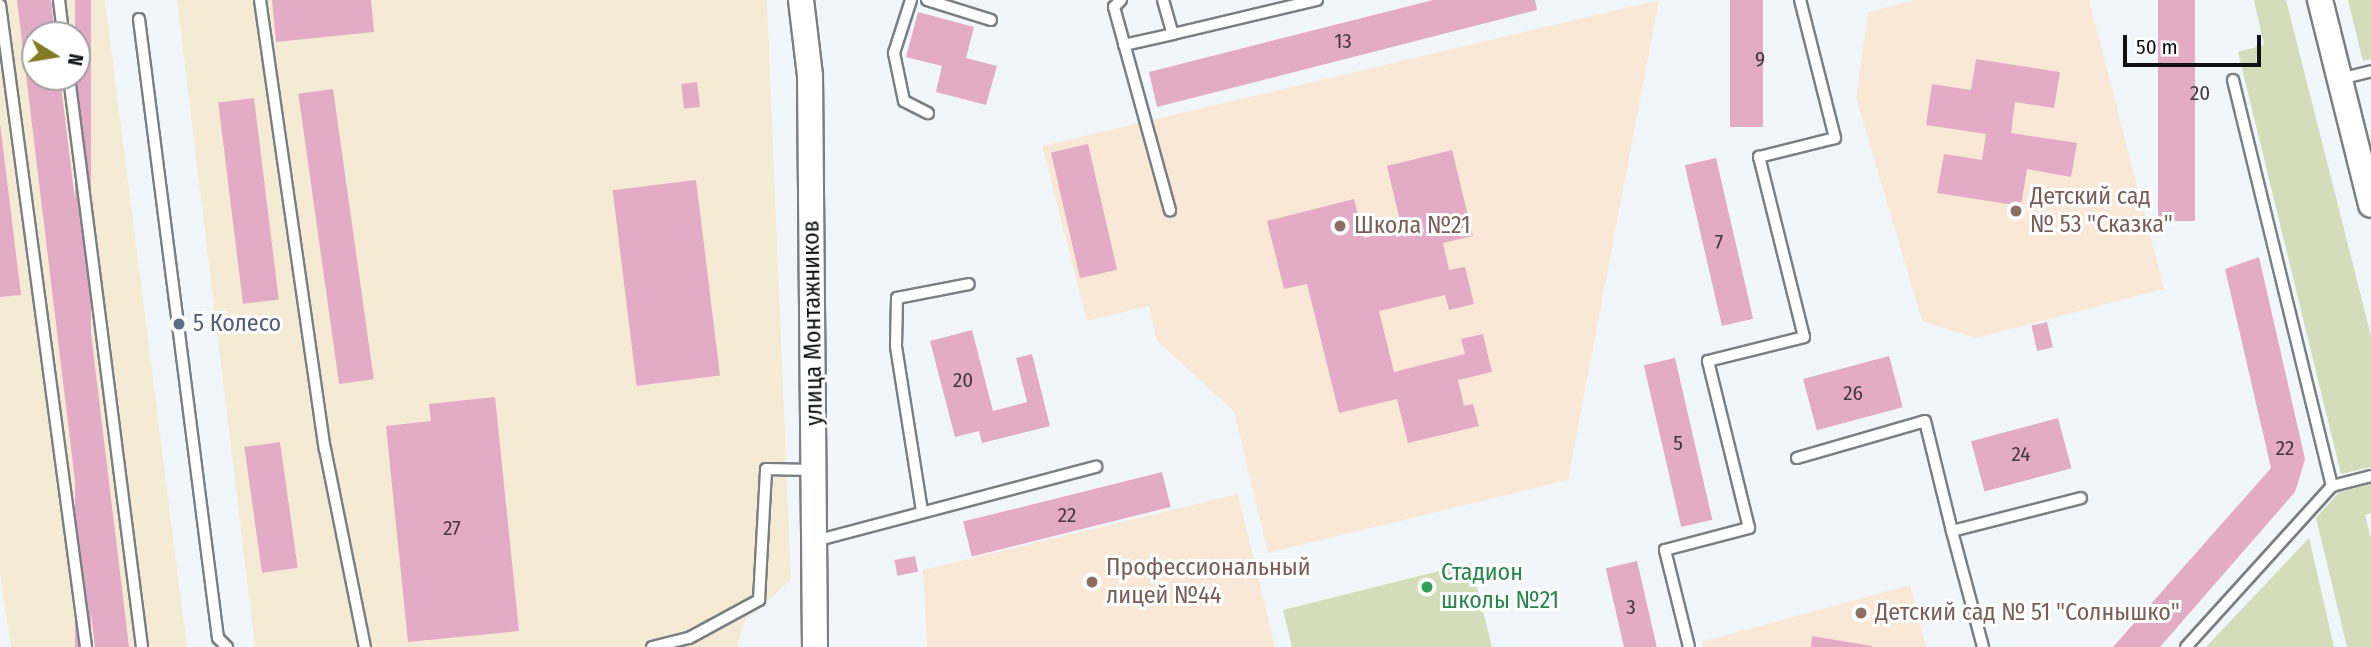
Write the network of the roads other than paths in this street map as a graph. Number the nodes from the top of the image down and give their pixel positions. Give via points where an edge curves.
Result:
1 (59, 0) edge
2 (260, 0) edge
3 (801, 0) edge
4 (911, 0) edge
5 (927, 0) edge
6 (1121, 0) edge
7 (1163, 0) edge
8 (1317, 0) edge
9 (1800, 0) edge
10 (2319, 0) edge
11 (0, 5) edge
12 (139, 19) dead end
13 (991, 20) dead end
14 (61, 21) edge
15 (1172, 34) junction
16 (1124, 45) junction
17 (2371, 71) edge
18 (2340, 79) junction
19 (2233, 80) dead end
20 (71, 91) edge
21 (928, 113) dead end
22 (2371, 205) edge
23 (1170, 210) dead end
24 (970, 284) dead end
25 (1797, 458) dead end
26 (1096, 467) dead end
27 (815, 470) junction
28 (2371, 477) edge
29 (2332, 486) junction
30 (2081, 498) dead end
31 (922, 511) junction
32 (1952, 531) junction
33 (815, 541) junction
34 (86, 647) edge
35 (142, 647) edge
36 (227, 647) edge
37 (365, 647) edge
38 (652, 647) edge
39 (815, 647) edge
40 (1689, 647) edge
41 (1983, 647) edge
42 (2186, 647) edge

1 - 14 lane
2 - 37 lane via 325,449
3 - 27 street, улица Монтажников via 810,76
4 - 21 lane via 894,53 904,101
5 - 13 lane
6 - 16 lane via 1114,7
7 - 15 lane
8 - 15 lane
9 - 40 lane via 1835,138 1759,157 1804,337 1707,361 1749,528 1665,550
10 - 18 street
11 - 34 lane
12 - 36 lane via 218,638
15 - 16 lane
16 - 23 lane
17 - 18 lane
18 - 22 street
19 - 29 lane
20 - 35 lane
24 - 31 lane via 897,298 896,346
25 - 32 lane via 1925,421
26 - 31 lane
27 - 33 street, улица Монтажников
27 - 38 lane via 766,469 759,600 689,638
28 - 29 lane
29 - 42 lane
30 - 32 lane
31 - 33 lane
32 - 41 lane
33 - 39 street, улица Монтажников

